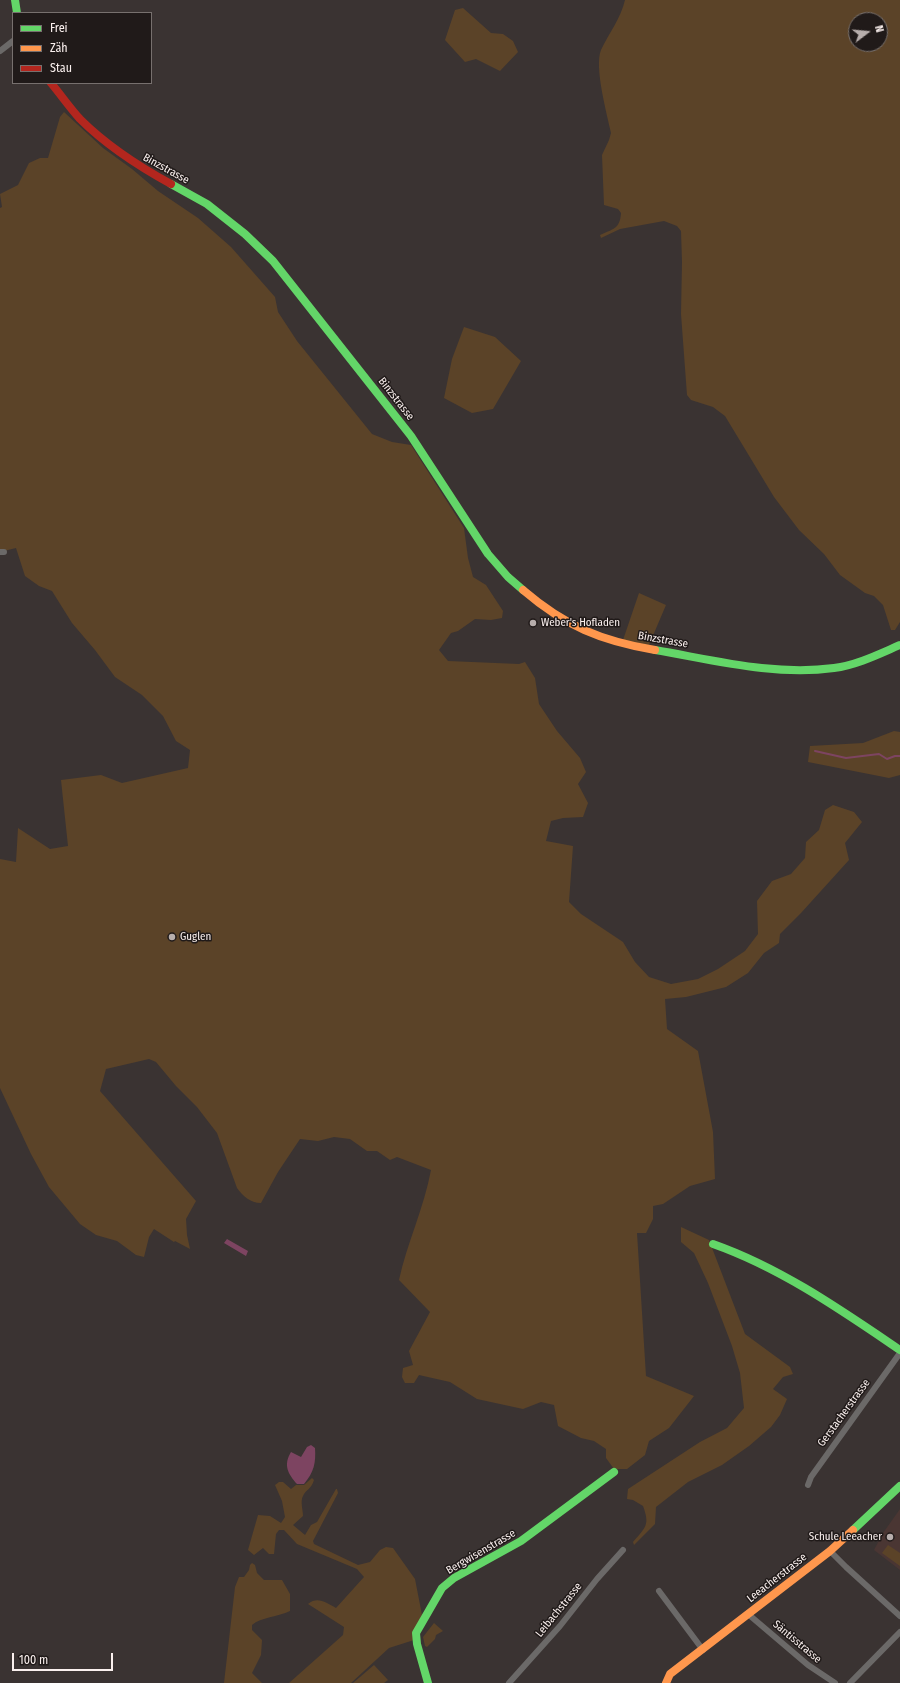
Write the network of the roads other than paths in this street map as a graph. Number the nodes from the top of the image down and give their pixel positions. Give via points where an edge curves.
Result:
1 (15, 0) edge
2 (17, 12) edge
3 (12, 42) edge
4 (0, 51) edge
5 (52, 84) edge
6 (900, 645) edge
7 (712, 1244) dead end
8 (900, 1350) edge
9 (900, 1353) edge
10 (614, 1472) dead end
11 (808, 1485) dead end
12 (900, 1486) edge
13 (623, 1550) dead end
14 (830, 1550) junction
15 (659, 1591) dead end
16 (748, 1614) junction
17 (900, 1616) edge
18 (900, 1632) edge
19 (703, 1650) junction
20 (428, 1683) edge
21 (509, 1683) edge
22 (666, 1683) edge
23 (834, 1683) edge
24 (850, 1683) edge

1 - 2 main road
3 - 4 street
5 - 6 main road, Binzstrasse via 80,119 109,145 135,164 218,212 273,261 411,436 488,554 521,590 544,608 600,637 645,649 769,669 835,668 864,661
7 - 8 main road via 757,1261 813,1292
9 - 11 street, Gerstacherstrasse via 811,1477
10 - 20 main road, Bergwisenstrasse via 521,1541 454,1578 442,1588 416,1633
12 - 14 main road, Leeacherstrasse
13 - 21 street, Leibachstrasse
14 - 16 main road, Leeacherstrasse
14 - 17 street
15 - 19 street
16 - 19 main road, Leeacherstrasse
16 - 23 street, Säntisstrasse via 808,1665
18 - 24 street
19 - 22 main road, Leeacherstrasse via 670,1674

